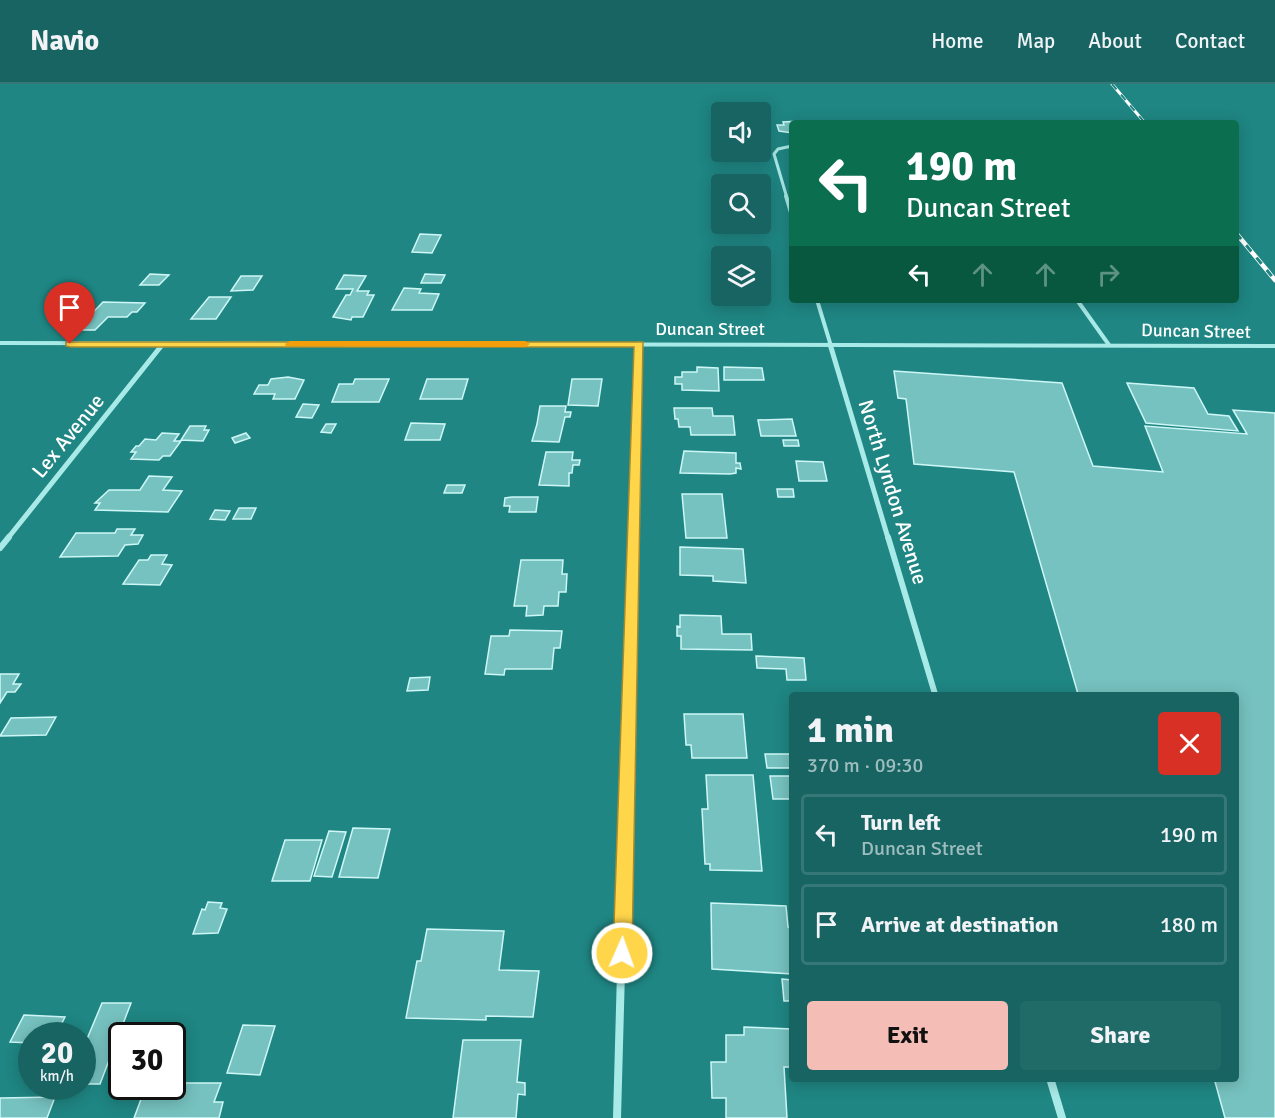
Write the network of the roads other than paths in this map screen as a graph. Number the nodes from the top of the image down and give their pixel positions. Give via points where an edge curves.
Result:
1 (789, 147) edge
2 (789, 206) edge
3 (818, 303) edge
4 (1079, 303) edge
5 (0, 343) edge
6 (639, 344) junction
7 (830, 344) junction
8 (162, 345) junction
9 (1109, 345) junction
10 (1275, 346) edge
11 (0, 548) edge
12 (934, 692) edge
13 (1051, 1082) edge
14 (617, 1118) edge
15 (1062, 1118) edge

1 - 2 street via 774,154
3 - 7 street, North Lyndon Avenue
4 - 9 street
5 - 8 street, Duncan Street
6 - 7 street, Duncan Street
6 - 8 street, Duncan Street
6 - 14 street
7 - 9 street, Duncan Street
7 - 12 street, North Lyndon Avenue
8 - 11 street, Lex Avenue
9 - 10 street, Duncan Street
13 - 15 street

